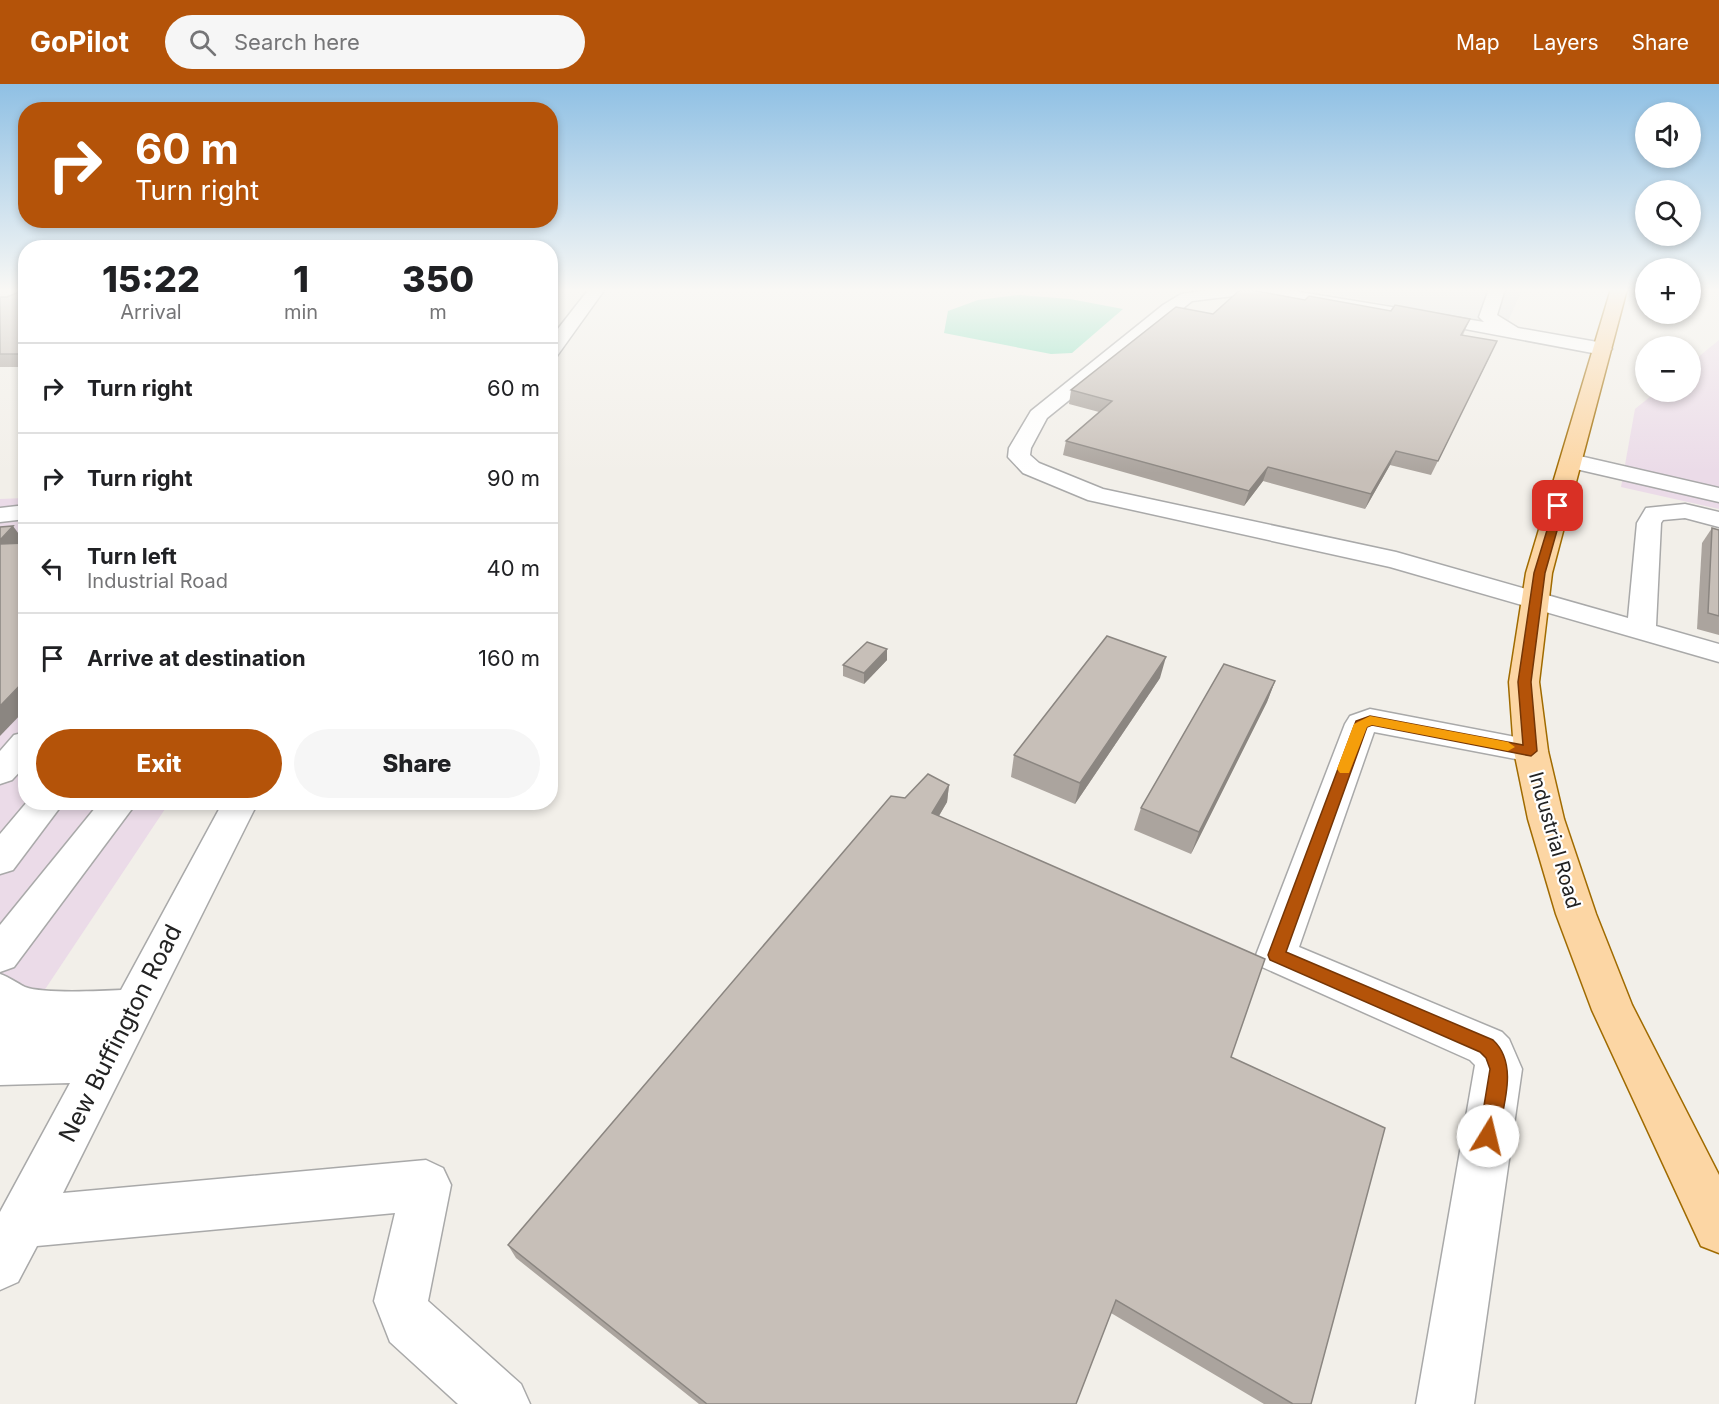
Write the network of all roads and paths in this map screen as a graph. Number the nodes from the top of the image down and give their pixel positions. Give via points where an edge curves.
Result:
1 (1118, 351) edge
2 (1603, 351) edge
3 (1572, 461) junction
4 (1719, 495) edge
5 (18, 514) edge
6 (0, 515) edge
7 (1719, 520) edge
8 (1535, 602) junction
9 (1641, 632) junction
10 (1719, 653) edge
11 (1531, 751) junction
12 (18, 752) edge
13 (0, 772) edge
14 (41, 810) edge
15 (114, 810) edge
16 (238, 810) edge
17 (0, 860) edge
18 (0, 955) edge
19 (0, 968) edge
20 (0, 993) edge
21 (49, 1008) junction
22 (119, 1036) junction
23 (0, 1038) edge
24 (0, 1064) edge
25 (1719, 1228) edge
26 (11, 1243) edge
27 (501, 1404) edge
28 (1445, 1404) edge

1 - 8 street via 1038,415 1020,448 1019,457 1031,468 1096,495 1396,560
2 - 3 main road, Industrial Road
3 - 4 street
3 - 8 main road, Industrial Road via 1539,573
5 - 6 street
7 - 9 street via 1685,512 1655,513 1649,524
8 - 9 street
8 - 11 main road, Industrial Road via 1524,682
9 - 10 street
11 - 25 main road, Industrial Road via 1546,819 1576,914 1613,1010
11 - 28 street via 1370,720 1361,724 1276,955 1486,1046 1497,1060 1499,1069
12 - 13 street
14 - 17 street
15 - 18 street
16 - 22 street, New Buffington Road
19 - 21 street via 10,970
20 - 21 street via 17,1005
21 - 22 street
22 - 23 street
22 - 24 street
22 - 26 street, New Buffington Road
26 - 27 street via 426,1185 401,1301 403,1311 409,1323

